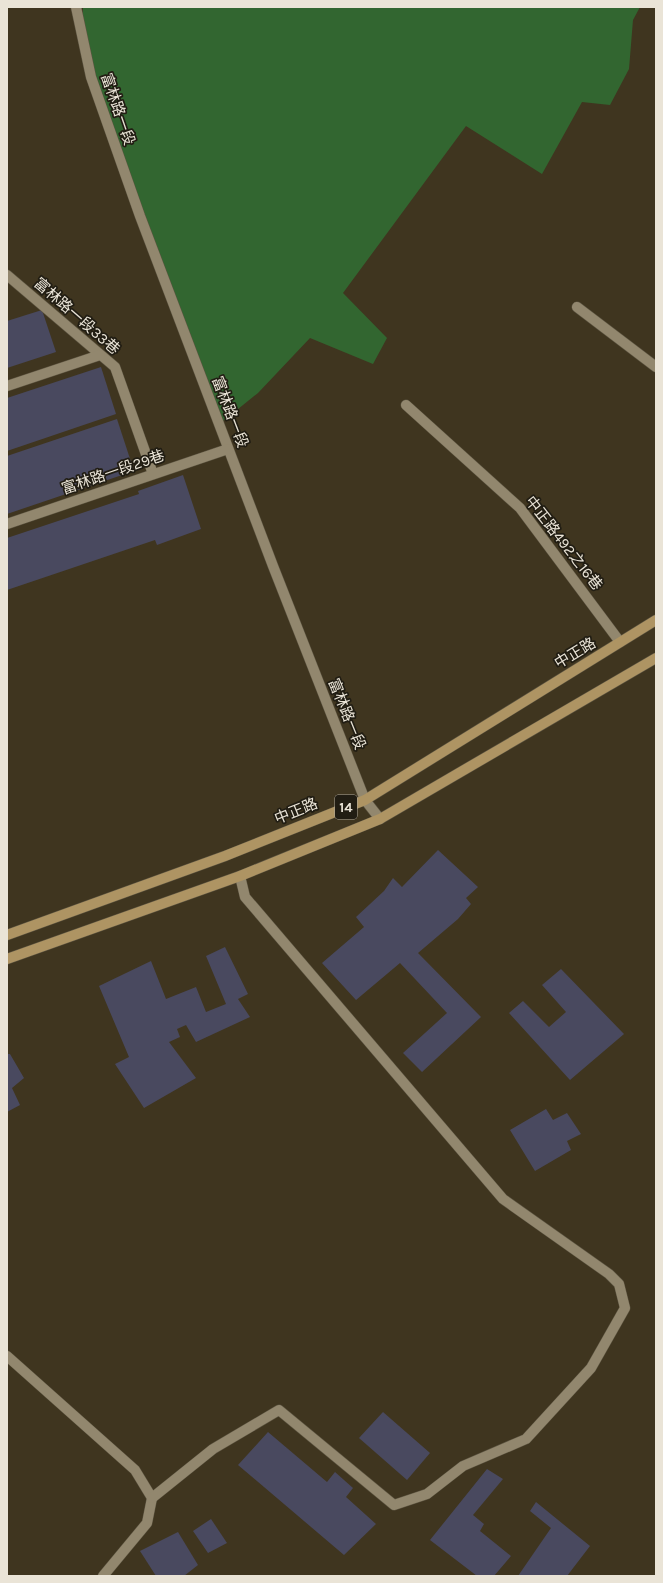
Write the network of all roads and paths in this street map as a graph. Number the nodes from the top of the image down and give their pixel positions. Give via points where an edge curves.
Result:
1 (76, 7) edge
2 (7, 275) edge
3 (577, 307) dead end
4 (100, 355) junction
5 (656, 367) edge
6 (7, 386) edge
7 (406, 405) dead end
8 (228, 448) junction
9 (153, 474) junction
10 (7, 524) edge
11 (656, 620) edge
12 (620, 642) junction
13 (656, 658) edge
14 (365, 800) junction
15 (380, 819) junction
16 (240, 876) junction
17 (7, 935) edge
18 (7, 959) edge
19 (7, 1356) edge
20 (152, 1498) junction
21 (103, 1576) edge

1 - 8 street, 富林路一段 via 91,77 140,216
2 - 4 street, 富林路一段33巷
3 - 5 street
4 - 6 street
4 - 9 street, 富林路一段33巷 via 115,367
7 - 12 street, 中正路492之16巷 via 520,508
8 - 9 street, 富林路一段29巷
8 - 14 street, 富林路一段
9 - 10 street, 富林路一段29巷
11 - 12 main road, 中正路 / 14
12 - 14 main road, 中正路 / 14
13 - 15 main road, 14
14 - 15 street, 富林路一段
14 - 17 main road, 中正路 / 14 via 224,856
15 - 16 main road, 14
16 - 18 main road, 14
16 - 20 street via 245,897 503,1199 609,1274 619,1284 625,1308 591,1368 526,1439 463,1466 426,1494 394,1505 279,1410 213,1449
19 - 20 street via 135,1470
20 - 21 street via 147,1523

